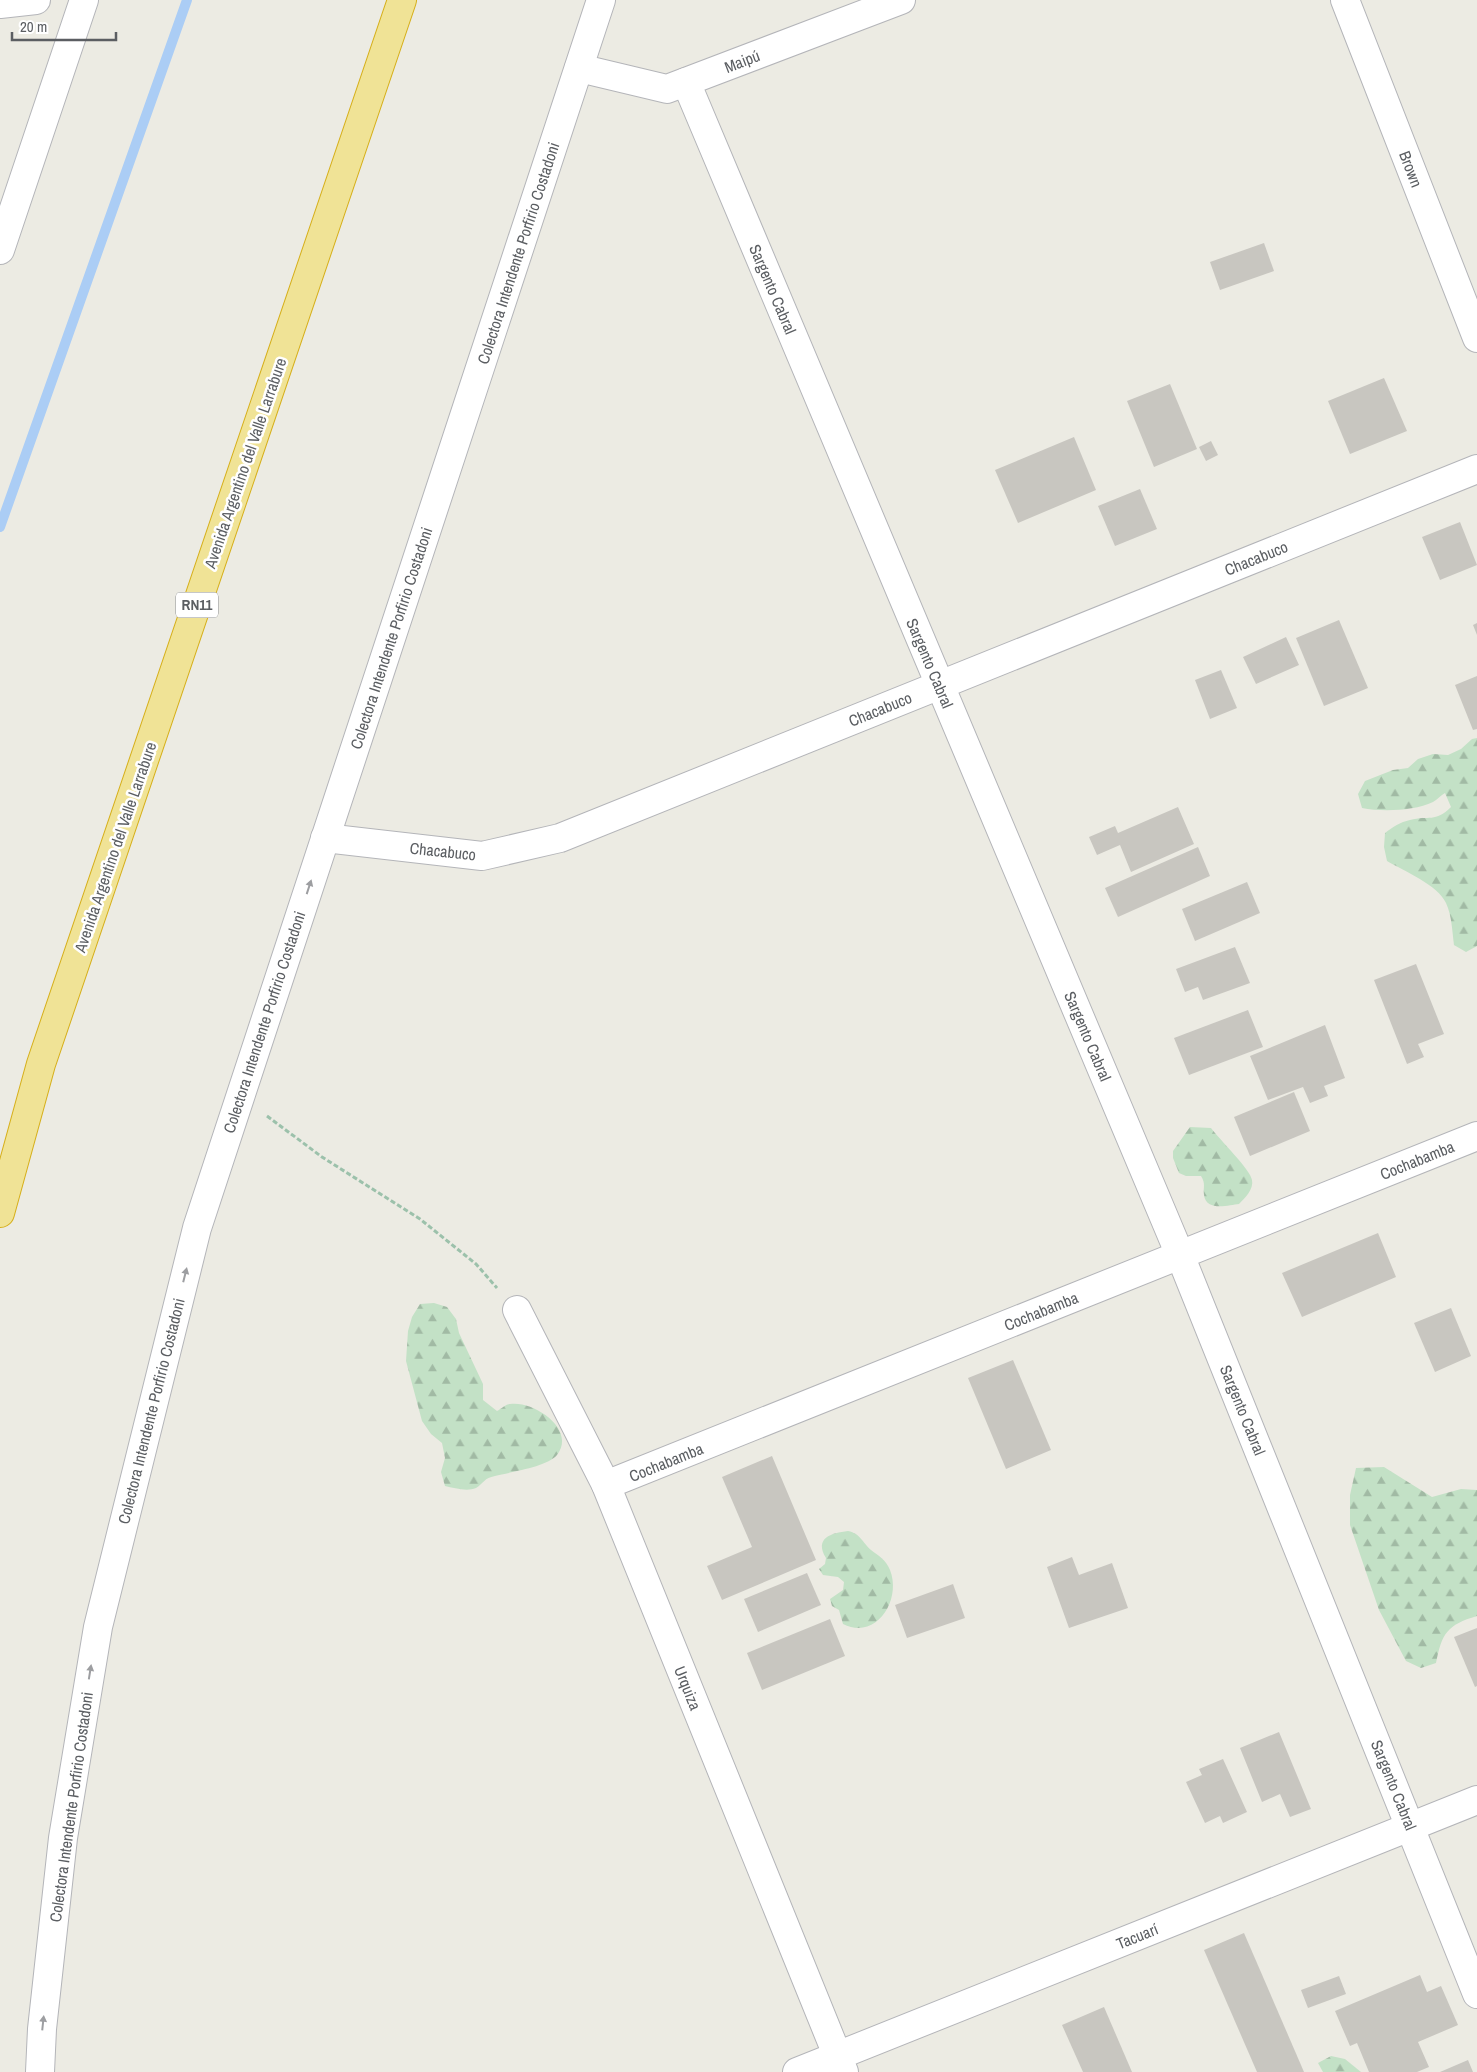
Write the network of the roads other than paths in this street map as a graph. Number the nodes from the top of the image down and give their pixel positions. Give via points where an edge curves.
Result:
1 (36, 0) edge
2 (84, 0) edge
3 (402, 0) edge
4 (601, 0) edge
5 (901, 0) edge
6 (1345, 0) edge
7 (0, 4) edge
8 (579, 68) junction
9 (686, 82) junction
10 (0, 250) edge
11 (1477, 338) edge
12 (1477, 469) edge
13 (940, 685) junction
14 (325, 838) junction
15 (1477, 1136) edge
16 (0, 1213) edge
17 (1180, 1255) junction
18 (517, 1310) road end
19 (606, 1486) junction
20 (1477, 1800) edge
21 (1411, 1827) junction
22 (1477, 1994) edge
23 (841, 2064) edge
24 (40, 2072) edge
25 (797, 2072) edge

1 - 7 street
2 - 10 street
3 - 16 highway, Avenida Argentino del Valle Larrabure / RN11 via 41,1064
4 - 8 street, Colectora Intendente Porfirio Costadoni
5 - 9 street, Maipú
6 - 11 street, Brown
8 - 9 street, Maipú via 667,89
8 - 14 street, Colectora Intendente Porfirio Costadoni
9 - 13 street, Sargento Cabral
12 - 13 street, Chacabuco
13 - 14 street, Chacabuco via 560,838 482,856
13 - 17 street, Sargento Cabral
24 -> 14 street, Colectora Intendente Porfirio Costadoni via 63,1838 98,1627 197,1228
15 - 17 street, Cochabamba
17 - 19 street, Cochabamba
17 - 21 street, Sargento Cabral
18 - 19 street, Urquiza
19 - 23 street, Urquiza
20 - 21 street, Tacuarí
21 - 22 street, Sargento Cabral
21 - 23 street, Tacuarí
23 - 25 street, Tacuarí

